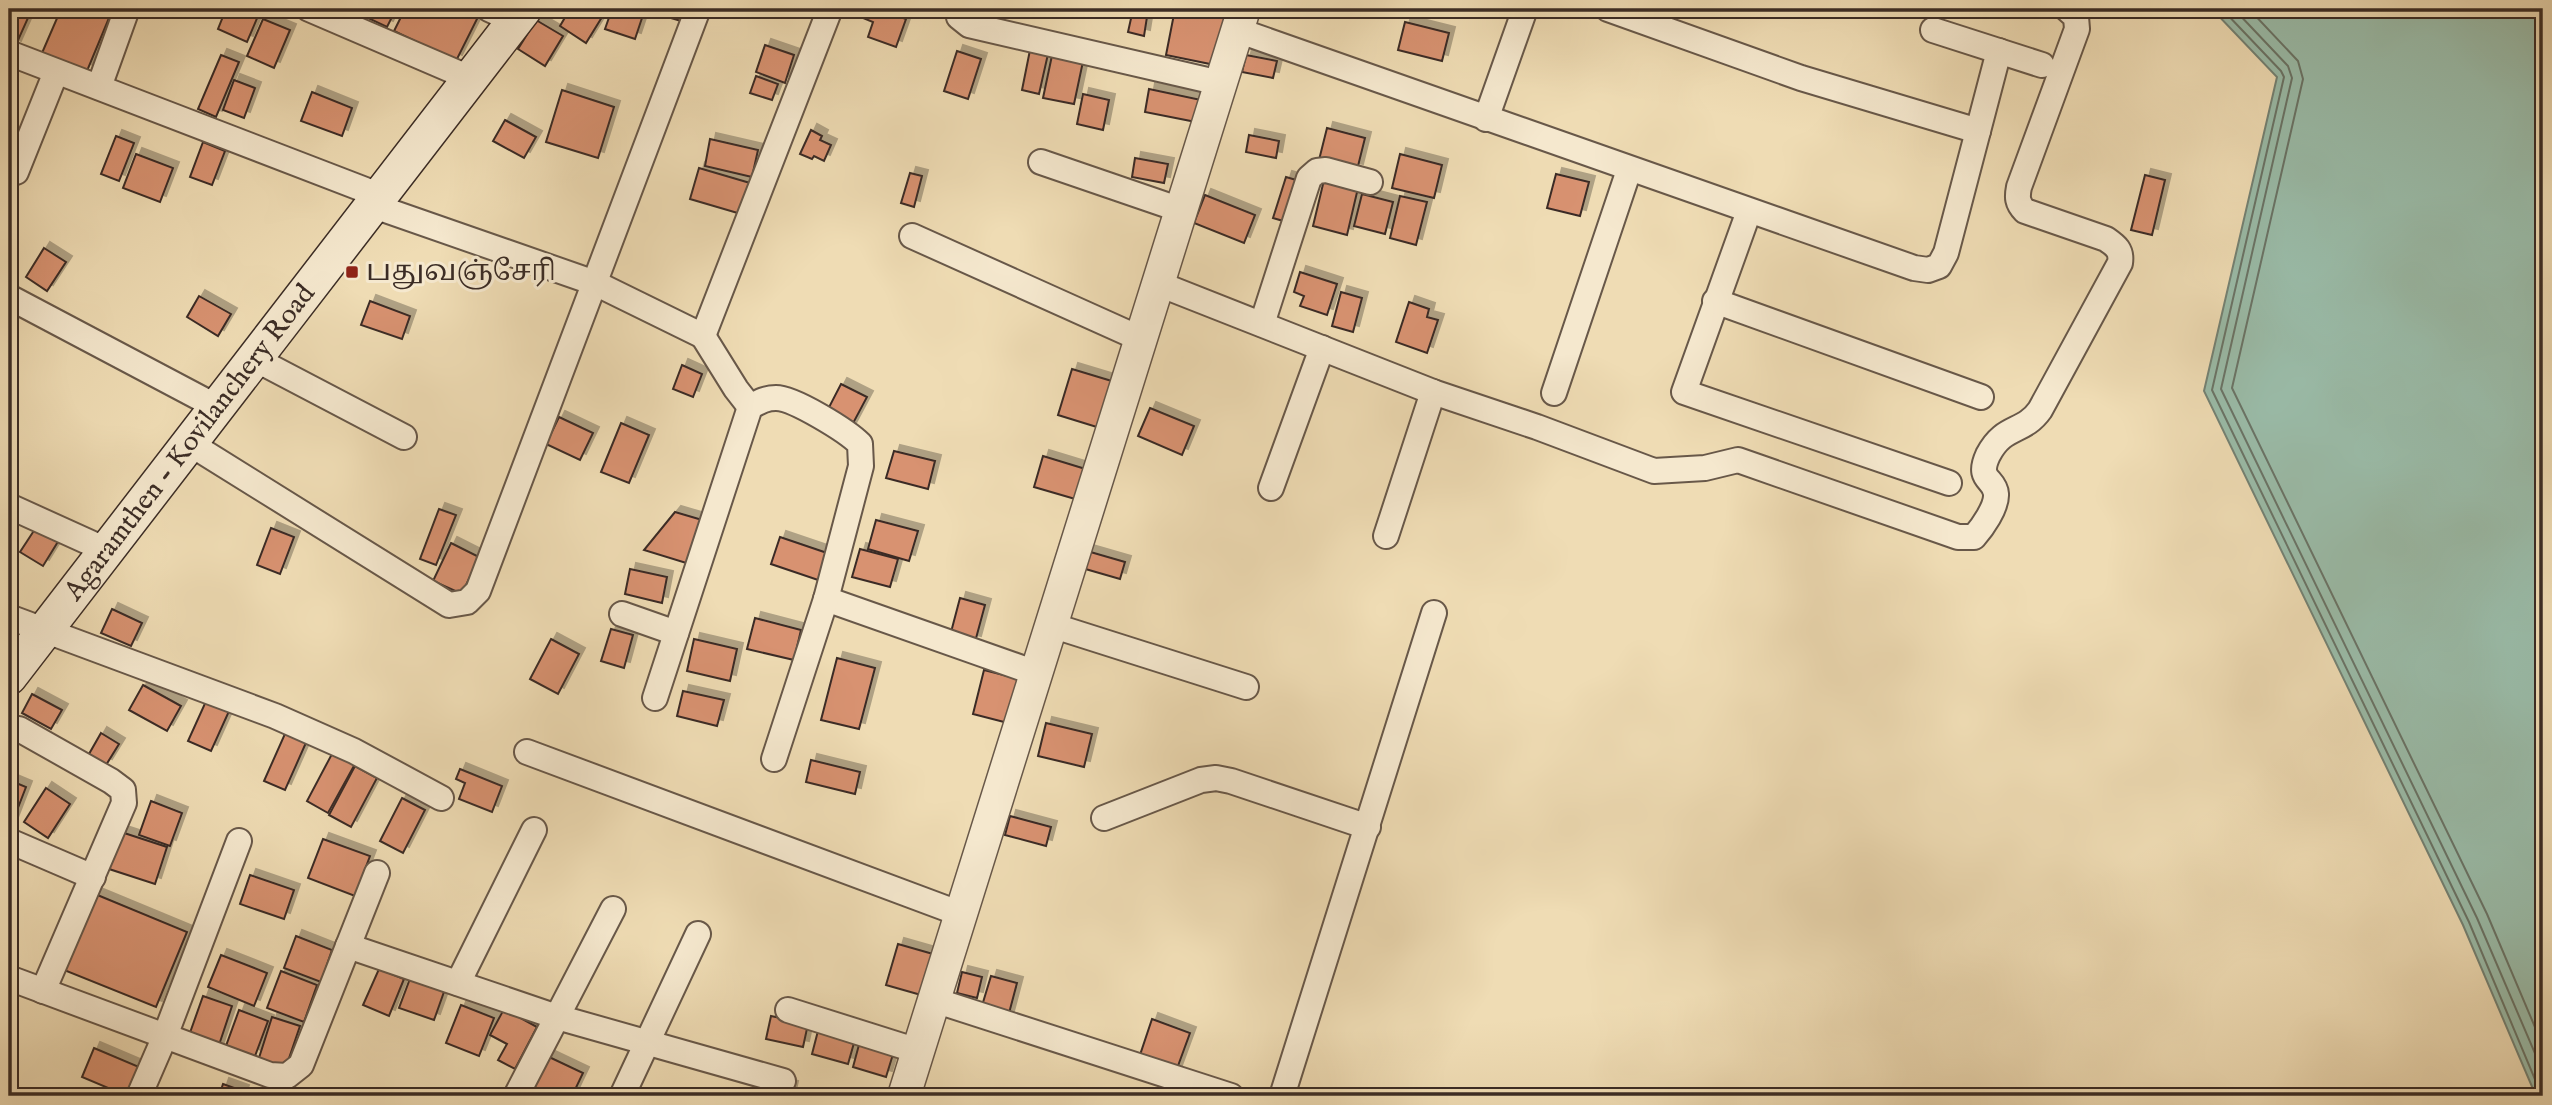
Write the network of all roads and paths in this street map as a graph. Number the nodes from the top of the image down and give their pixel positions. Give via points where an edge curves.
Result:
1 (127, 9) edge
2 (309, 9) edge
3 (698, 9) edge
4 (830, 9) edge
5 (960, 9) edge
6 (1525, 9) edge
7 (1608, 9) edge
8 (2067, 9) edge
9 (510, 13) edge
10 (1240, 20) edge
11 (1933, 30) dead end
12 (1999, 51) junction
13 (9, 53) edge
14 (2042, 65) dead end
15 (56, 72) junction
16 (472, 79) junction
17 (1220, 83) junction
18 (99, 87) junction
19 (1486, 119) junction
20 (1978, 131) junction
21 (1041, 162) dead end
22 (1629, 170) junction
23 (16, 172) dead end
24 (1370, 182) dead end
25 (378, 201) junction
26 (1181, 210) junction
27 (1749, 211) junction
28 (912, 236) dead end
29 (595, 283) junction
30 (1159, 284) junction
31 (9, 297) edge
32 (1715, 302) junction
33 (1262, 324) junction
34 (703, 336) junction
35 (1141, 339) junction
36 (1322, 348) junction
37 (255, 359) junction
38 (1433, 392) junction
39 (1554, 393) dead end
40 (1981, 397) dead end
41 (217, 407) junction
42 (750, 408) junction
43 (404, 437) dead end
44 (190, 443) junction
45 (1949, 482) dead end
46 (1271, 488) dead end
47 (9, 506) edge
48 (1386, 536) dead end
49 (106, 550) junction
50 (825, 599) junction
51 (1434, 612) dead end
52 (622, 614) dead end
53 (9, 617) edge
54 (1051, 625) junction
55 (44, 632) junction
56 (676, 633) junction
57 (1036, 673) junction
58 (9, 677) edge
59 (1246, 687) dead end
60 (655, 698) dead end
61 (19, 729) dead end
62 (527, 752) dead end
63 (774, 759) dead end
64 (441, 798) dead end
65 (1104, 818) dead end
66 (1368, 827) junction
67 (534, 830) dead end
68 (239, 841) dead end
69 (15, 843) dead end
70 (377, 873) dead end
71 (93, 877) junction
72 (613, 909) dead end
73 (961, 915) junction
74 (698, 934) dead end
75 (348, 946) junction
76 (9, 978) edge
77 (458, 983) junction
78 (43, 991) junction
79 (934, 1000) junction
80 (788, 1010) dead end
81 (557, 1017) junction
82 (165, 1036) junction
83 (648, 1043) junction
84 (918, 1051) junction
85 (783, 1081) dead end
86 (139, 1096) edge
87 (516, 1096) edge
88 (622, 1096) edge
89 (904, 1096) edge
90 (1231, 1096) edge
91 (1282, 1096) edge

1 - 18 street
2 - 16 street
3 - 29 street
4 - 34 street
5 - 17 street via 959,17 969,24
6 - 19 street
7 - 20 street via 1801,78
8 - 38 street via 2076,17 2077,29 2017,198 2025,211 2106,239 2117,246 2120,262 2040,410 2026,424 2003,434 1987,457 1984,473 1994,487 1995,501 1974,537 1958,537 1738,460 1705,468 1654,471
9 - 16 main road, Agaramthen - Kovilanchery Road
10 - 17 street
10 - 19 street
11 - 12 street
12 - 14 street
12 - 20 street
13 - 15 street
15 - 18 street
15 - 23 street
16 - 25 main road, Agaramthen - Kovilanchery Road
17 - 26 street
18 - 25 street
19 - 22 street
20 - 27 street via 1939,267 1914,268
21 - 26 street
22 - 27 street
22 - 39 street
24 - 33 street via 1326,170 1309,178
25 - 29 street
25 - 37 main road, Agaramthen - Kovilanchery Road
26 - 30 street
27 - 32 street
28 - 35 street
29 - 34 street
29 - 44 street via 478,591 467,602 449,605
30 - 33 street
30 - 35 street
31 - 41 street
32 - 40 street
32 - 45 street via 1684,393
33 - 36 street
34 - 42 street
35 - 54 street
36 - 38 street
36 - 46 street
37 - 41 main road, Agaramthen - Kovilanchery Road
37 - 43 street
38 - 48 street
41 - 44 main road, Agaramthen - Kovilanchery Road
42 - 50 street via 763,399 780,398 849,433 860,444 861,466
42 - 56 street
44 - 49 main road, Agaramthen - Kovilanchery Road
47 - 49 street
49 - 55 main road, Agaramthen - Kovilanchery Road
50 - 57 street
50 - 63 street
51 - 66 street
52 - 56 street
53 - 55 street
54 - 57 street
54 - 59 street
55 - 58 main road, Agaramthen - Kovilanchery Road
55 - 64 street via 275,716 354,751
56 - 60 street
57 - 73 street
61 - 71 street via 122,790 124,803
62 - 73 street
65 - 66 street via 1216,778
66 - 91 street
67 - 77 street
68 - 82 street
69 - 71 street
70 - 75 street
71 - 78 street
72 - 81 street
73 - 79 street
74 - 83 street
75 - 77 street
75 - 82 street via 301,1065 287,1076 270,1075
76 - 78 street
77 - 81 street
78 - 82 street
79 - 84 street
79 - 90 street
80 - 84 street
81 - 83 street
81 - 87 street
82 - 86 street
83 - 85 street
83 - 88 street
84 - 89 street

